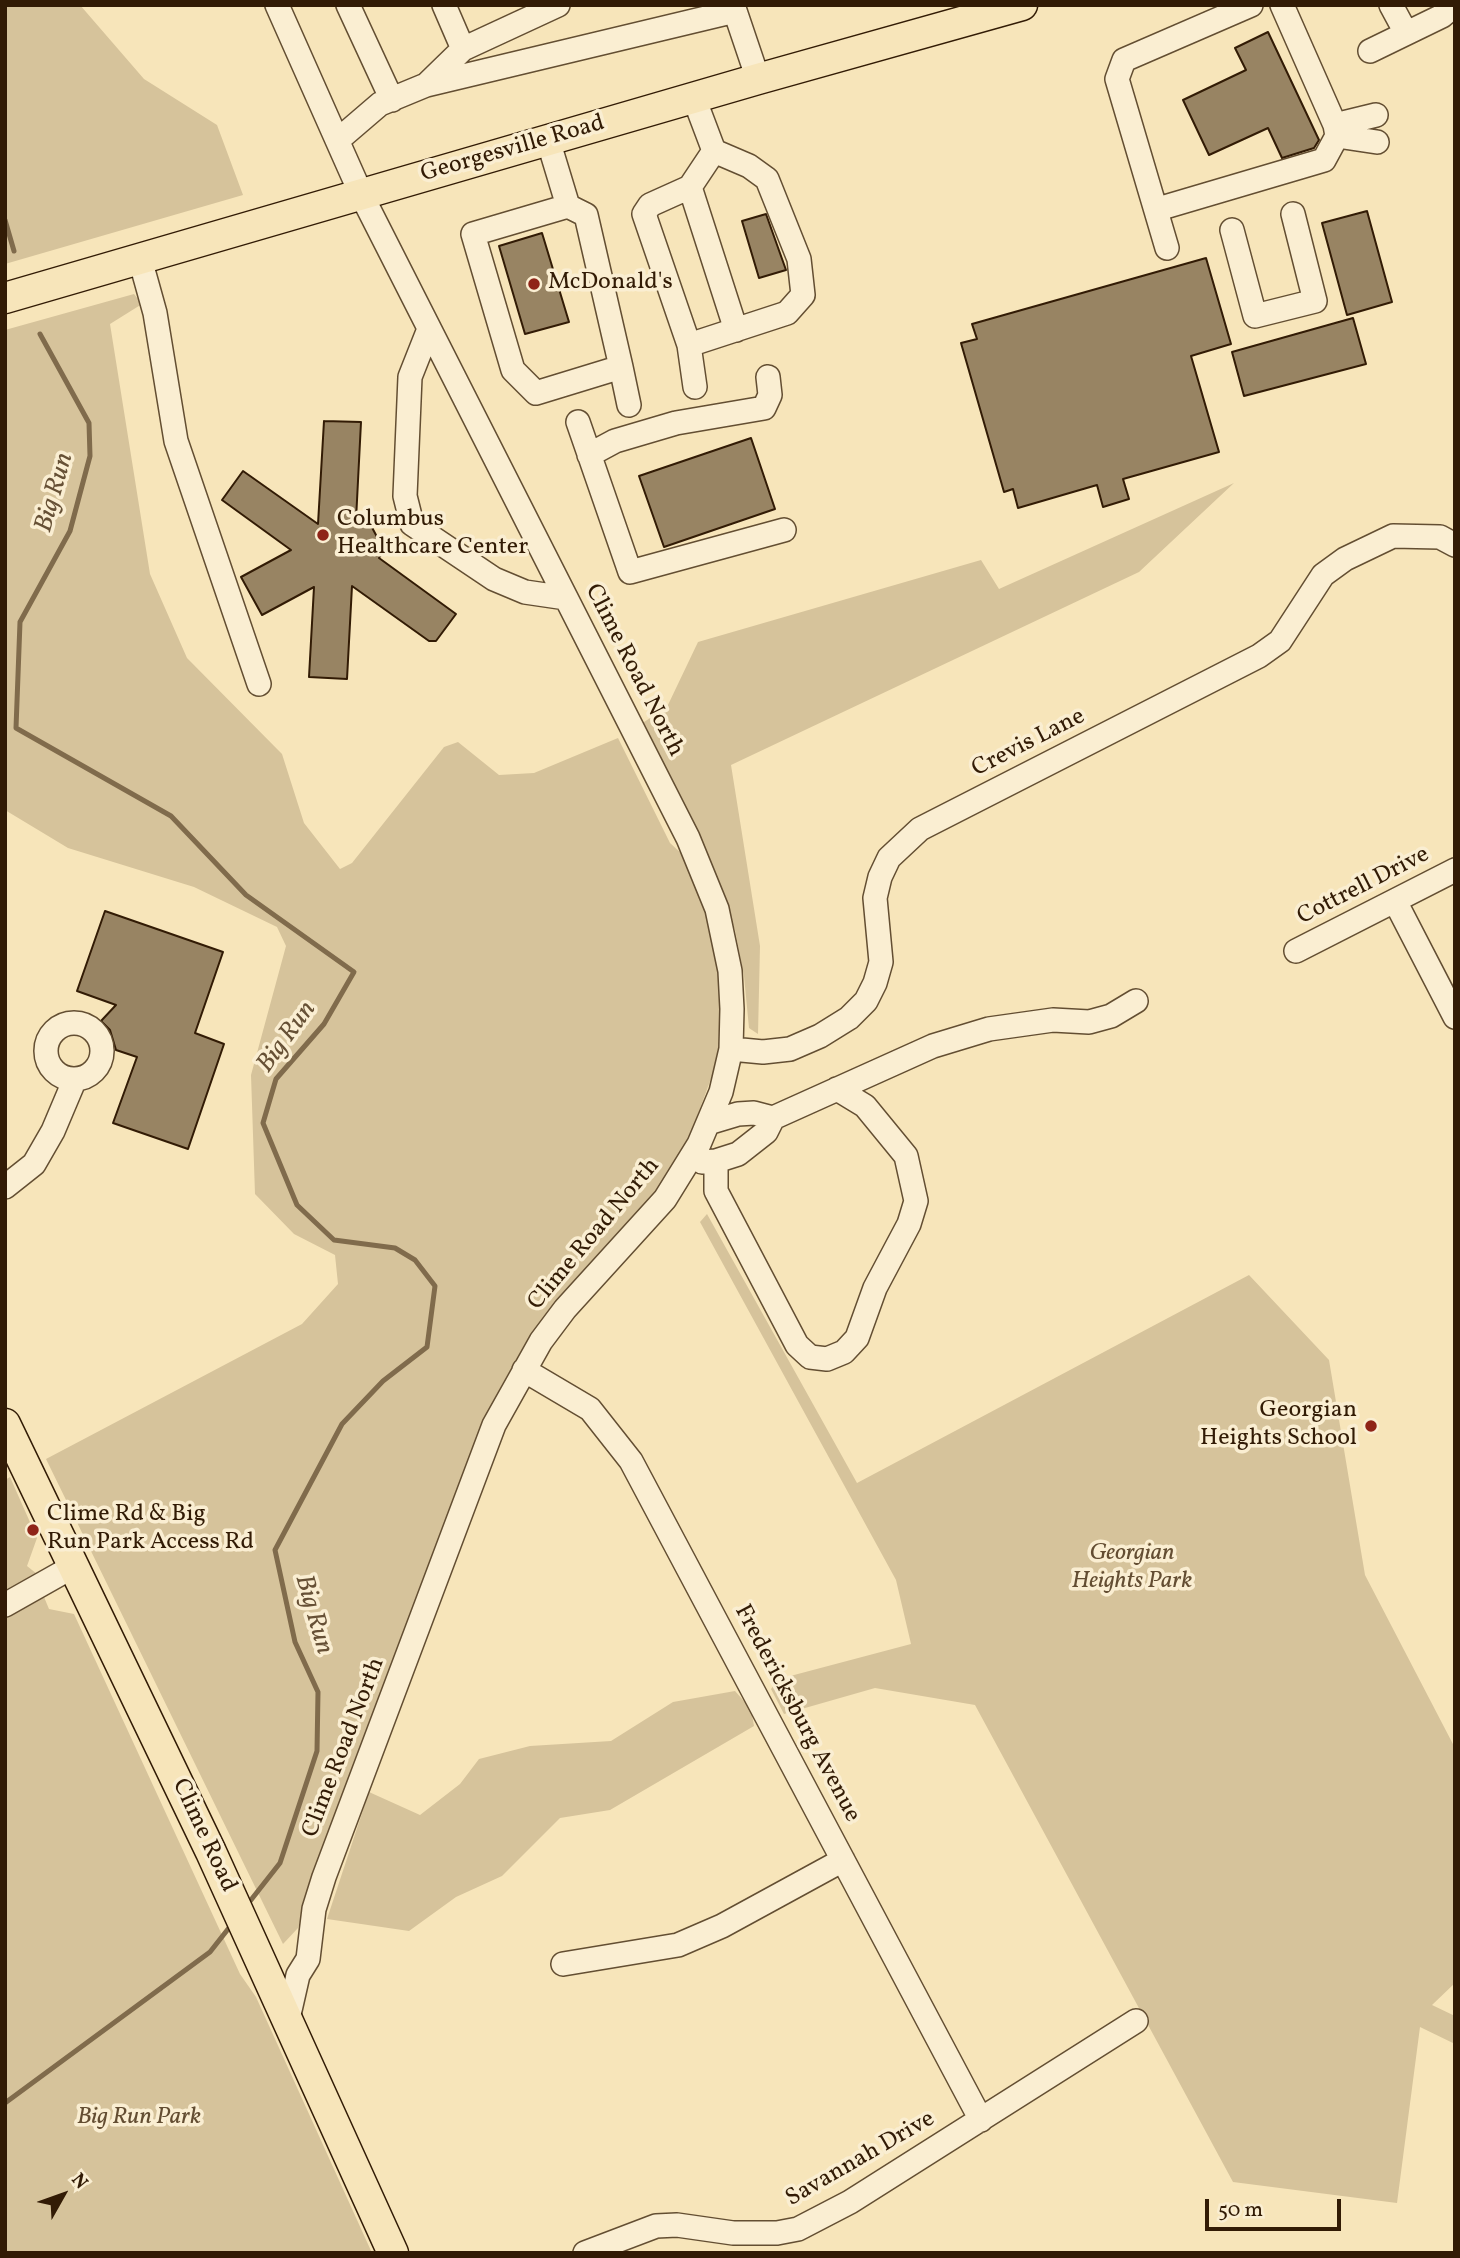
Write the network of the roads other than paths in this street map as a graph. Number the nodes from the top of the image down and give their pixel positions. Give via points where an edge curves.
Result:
1 (277, 5) edge
2 (348, 5) edge
3 (444, 5) edge
4 (558, 5) edge
5 (1022, 5) edge
6 (1251, 5) edge
7 (1282, 5) edge
8 (1391, 5) edge
9 (1455, 5) edge
10 (734, 8) edge
11 (957, 14) edge
12 (1405, 31) junction
13 (463, 49) junction
14 (1370, 51) dead end
15 (758, 79) junction
16 (426, 85) junction
17 (694, 98) junction
18 (392, 100) junction
19 (1376, 115) dead end
20 (1336, 131) junction
21 (338, 140) junction
22 (548, 140) junction
23 (1377, 142) dead end
24 (714, 151) junction
25 (690, 187) junction
26 (361, 194) junction
27 (568, 206) junction
28 (1158, 209) junction
29 (1293, 214) dead end
30 (1233, 230) dead end
31 (1167, 248) dead end
32 (140, 259) junction
33 (5, 299) edge
34 (429, 329) junction
35 (736, 330) junction
36 (689, 345) junction
37 (621, 367) junction
38 (769, 386) dead end
39 (695, 387) dead end
40 (629, 405) dead end
41 (578, 422) dead end
42 (589, 455) junction
43 (784, 530) dead end
44 (1447, 541) edge
45 (566, 598) junction
46 (259, 684) dead end
47 (1455, 870) edge
48 (1395, 901) junction
49 (1296, 951) dead end
50 (1136, 1001) dead end
51 (1455, 1017) edge
52 (731, 1049) junction
53 (75, 1079) dead end
54 (837, 1089) junction
55 (773, 1118) junction
56 (708, 1123) junction
57 (716, 1161) junction
58 (688, 1162) junction
59 (5, 1187) edge
60 (524, 1370) junction
61 (5, 1424) edge
62 (74, 1566) junction
63 (5, 1605) edge
64 (843, 1860) junction
65 (563, 1964) dead end
66 (288, 2019) junction
67 (1136, 2021) dead end
68 (981, 2119) junction
69 (393, 2253) edge
70 (585, 2253) edge

1 - 21 street, Clime Road North
2 - 18 street
3 - 13 street
4 - 13 street
5 - 11 main road, Georgesville Road
6 - 28 street via 1124,60 1117,79
7 - 20 street
8 - 12 street
9 - 12 street via 1442,16
10 - 15 street
10 - 16 street
11 - 15 main road, Georgesville Road
12 - 14 street
13 - 16 street
15 - 17 main road, Georgesville Road
16 - 18 street
17 - 22 main road, Georgesville Road
17 - 24 street
18 - 21 street via 380,104
19 - 20 street
20 - 23 street
20 - 28 street via 1324,160
21 - 26 street, Clime Road North
22 - 26 main road, Georgesville Road
22 - 27 street
24 - 25 street
24 - 35 street via 767,179 799,259 803,295 787,313
25 - 35 street
25 - 36 street via 650,205 644,214
26 - 32 main road, Georgesville Road
26 - 34 street, Clime Road North
27 - 37 street via 586,215
27 - 37 street via 472,234 513,370 536,393
28 - 31 street
29 - 30 street via 1315,301 1255,316
32 - 33 main road, Georgesville Road
32 - 46 street via 155,313 176,441
34 - 45 street, Clime Road North
34 - 45 street via 410,377 405,496 412,524 494,579 525,592
35 - 36 street
36 - 39 street
37 - 40 street
38 - 42 street via 764,408 676,423 615,441
41 - 42 street
42 - 43 street via 630,572
44 - 52 street, Crevis Lane via 1393,536 1345,559 1322,575 1280,641 1259,656 920,829 896,850 880,877 875,898 881,962 866,1002 830,1030 790,1049
45 - 52 street, Clime Road North via 704,874 717,909 730,971
47 - 48 street, Cottrell Drive
48 - 49 street, Cottrell Drive
48 - 51 street
50 - 54 street via 1089,1022 1015,1024 966,1035
52 - 56 street, Clime Road North
53 - 59 street via 34,1164
54 - 55 street
54 - 57 street via 865,1106 906,1156 916,1201 857,1338 844,1352 827,1359 810,1357 797,1345 716,1191
55 - 56 street via 738,1114
55 - 57 street via 766,1132 738,1154
56 - 58 street, Clime Road North
57 - 58 street
58 - 60 street, Clime Road North via 665,1199 565,1309
60 - 64 street, Fredericksburg Avenue via 590,1409 631,1461
60 - 66 street, Clime Road North via 494,1425 324,1877 314,1909 308,1959 298,1975
61 - 62 main road, Clime Road
62 - 63 street
62 - 66 main road, Clime Road
64 - 65 street via 678,1945
64 - 68 street, Fredericksburg Avenue
66 - 69 main road, Clime Road
67 - 68 street, Savannah Drive
68 - 70 street, Savannah Drive via 850,2202 798,2229 733,2233 656,2226

